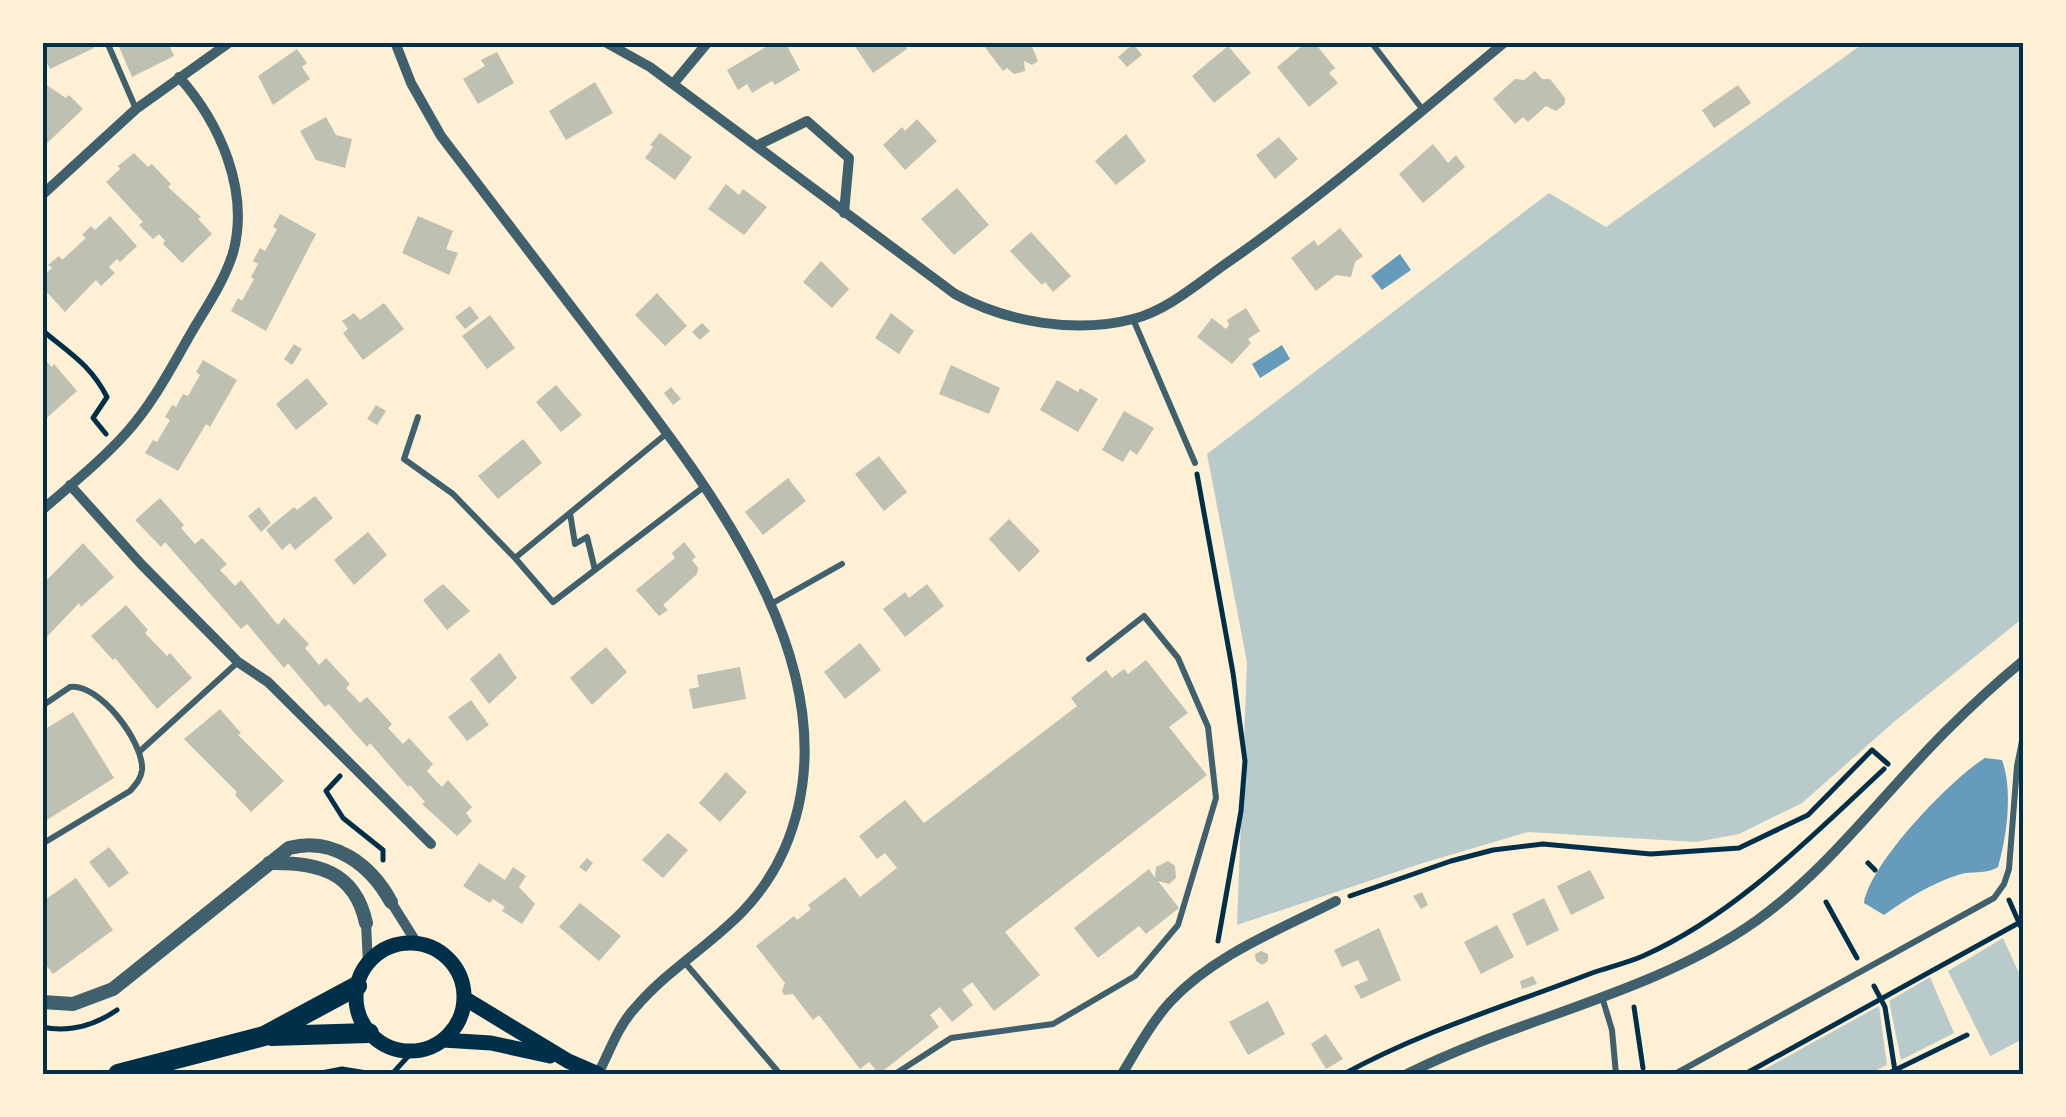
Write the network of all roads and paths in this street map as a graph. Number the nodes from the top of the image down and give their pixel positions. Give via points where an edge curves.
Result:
1 (107, 42) edge
2 (230, 42) edge
3 (396, 42) edge
4 (605, 42) edge
5 (708, 42) edge
6 (1371, 42) edge
7 (1505, 42) edge
8 (178, 77) junction
9 (673, 84) junction
10 (136, 108) junction
11 (1424, 110) junction
12 (756, 146) junction
13 (42, 195) edge
14 (844, 213) junction
15 (1133, 319) junction
16 (42, 330) edge
17 (418, 417) dead end
18 (667, 433) junction
19 (115, 445) junction
20 (1196, 463) joint
21 (70, 486) junction
22 (705, 486) junction
23 (42, 510) edge
24 (570, 513) junction
25 (514, 558) junction
26 (842, 564) dead end
27 (595, 570) junction
28 (770, 605) junction
29 (1089, 659) dead end
30 (2024, 660) edge
31 (238, 662) junction
32 (42, 706) edge
33 (2024, 731) edge
34 (139, 752) junction
35 (1900, 753) dead end
36 (1888, 764) junction
37 (351, 766) junction
38 (42, 844) edge
39 (431, 844) dead end
40 (269, 863) junction
41 (383, 864) dead end
42 (1868, 864) dead end
43 (1875, 870) dead end
44 (2004, 884) junction
45 (1336, 901) joint
46 (392, 902) joint
47 (1826, 902) dead end
48 (2024, 920) edge
49 (366, 922) joint
50 (2024, 934) edge
51 (418, 945) junction
52 (1858, 960) dead end
53 (368, 964) junction
54 (686, 964) junction
55 (1214, 964) junction
56 (1617, 964) junction
57 (1620, 974) dead end
58 (357, 986) junction
59 (1874, 986) dead end
60 (1602, 996) junction
61 (464, 998) junction
62 (1881, 1000) junction
63 (42, 1002) edge
64 (123, 1006) dead end
65 (1634, 1007) dead end
66 (42, 1027) edge
67 (369, 1033) junction
68 (1968, 1035) dead end
69 (264, 1036) junction
70 (442, 1040) junction
71 (412, 1051) junction
72 (568, 1061) junction
73 (1643, 1068) dead end
74 (1895, 1070) junction
75 (118, 1074) edge
76 (316, 1074) edge
77 (373, 1074) edge
78 (392, 1074) edge
79 (598, 1074) edge
80 (780, 1074) edge
81 (895, 1074) edge
82 (1122, 1074) edge
83 (1344, 1074) edge
84 (1407, 1074) edge
85 (1616, 1074) edge
86 (1675, 1074) edge
87 (1745, 1074) edge
88 (1887, 1074) edge

1 - 10 lane
2 - 8 street
3 - 18 street via 441,136
4 - 9 street
5 - 9 street
6 - 11 lane
7 - 11 street
8 - 10 street
8 - 19 street via 221,142 236,193 236,238 224,274 157,392
9 - 12 street
10 - 13 street
11 - 15 street via 1236,256
12 - 14 street
12 - 14 street via 807,121 849,158
14 - 15 street via 955,294 993,312 1065,325
15 - 20 lane
16 - 19 path via 96,374 108,398 93,418
17 - 25 lane via 404,459 453,494
18 - 22 street
18 - 24 lane
19 - 21 street
20 - 55 path via 1245,761
21 - 23 street
21 - 31 street
22 - 27 lane
22 - 28 street
24 - 25 lane
24 - 27 lane via 576,544 587,536
25 - 27 lane via 553,602
26 - 28 lane
28 - 54 street via 802,701 803,782 774,870 738,918
29 - 81 lane via 1144,616 1178,658 1208,727 1216,798 1178,924 1136,976 1053,1024 951,1038
30 - 60 street via 1944,733 1857,830 1758,919 1654,978
31 - 34 lane
31 - 37 street via 268,682
32 - 34 lane via 70,687 90,690
33 - 44 lane
34 - 38 lane via 142,774 130,790
35 - 36 path
36 - 45 path via 1872,750 1808,815 1740,848 1651,854 1542,844 1493,850
36 - 56 path via 1800,848 1711,918
37 - 39 street
37 - 41 path via 326,791 344,818 383,850
40 - 46 street via 302,844 335,849 365,868
40 - 49 street via 314,866 342,879 354,890
40 - 63 street via 113,989 73,1004
42 - 43 path
44 - 50 path
44 - 86 lane via 1977,910
45 - 55 street
46 - 51 street
47 - 52 path
48 - 62 path
49 - 53 street
51 - 53 main road via 388,948
51 - 61 main road via 452,964
53 - 58 main road
54 - 79 street via 635,1008
54 - 80 lane
55 - 82 street via 1167,1005
56 - 57 path
56 - 83 path via 1467,1019
58 - 67 main road via 360,1019
58 - 69 highway
59 - 62 path
60 - 84 street
60 - 85 lane
61 - 70 main road
61 - 72 main road
62 - 74 path
62 - 87 path
64 - 66 path via 80,1028
65 - 73 path
67 - 69 highway
67 - 71 main road via 396,1050
68 - 74 path
69 - 75 highway
70 - 71 main road
70 - 72 main road via 519,1047
71 - 78 path
72 - 79 main road
74 - 88 path
76 - 77 path

